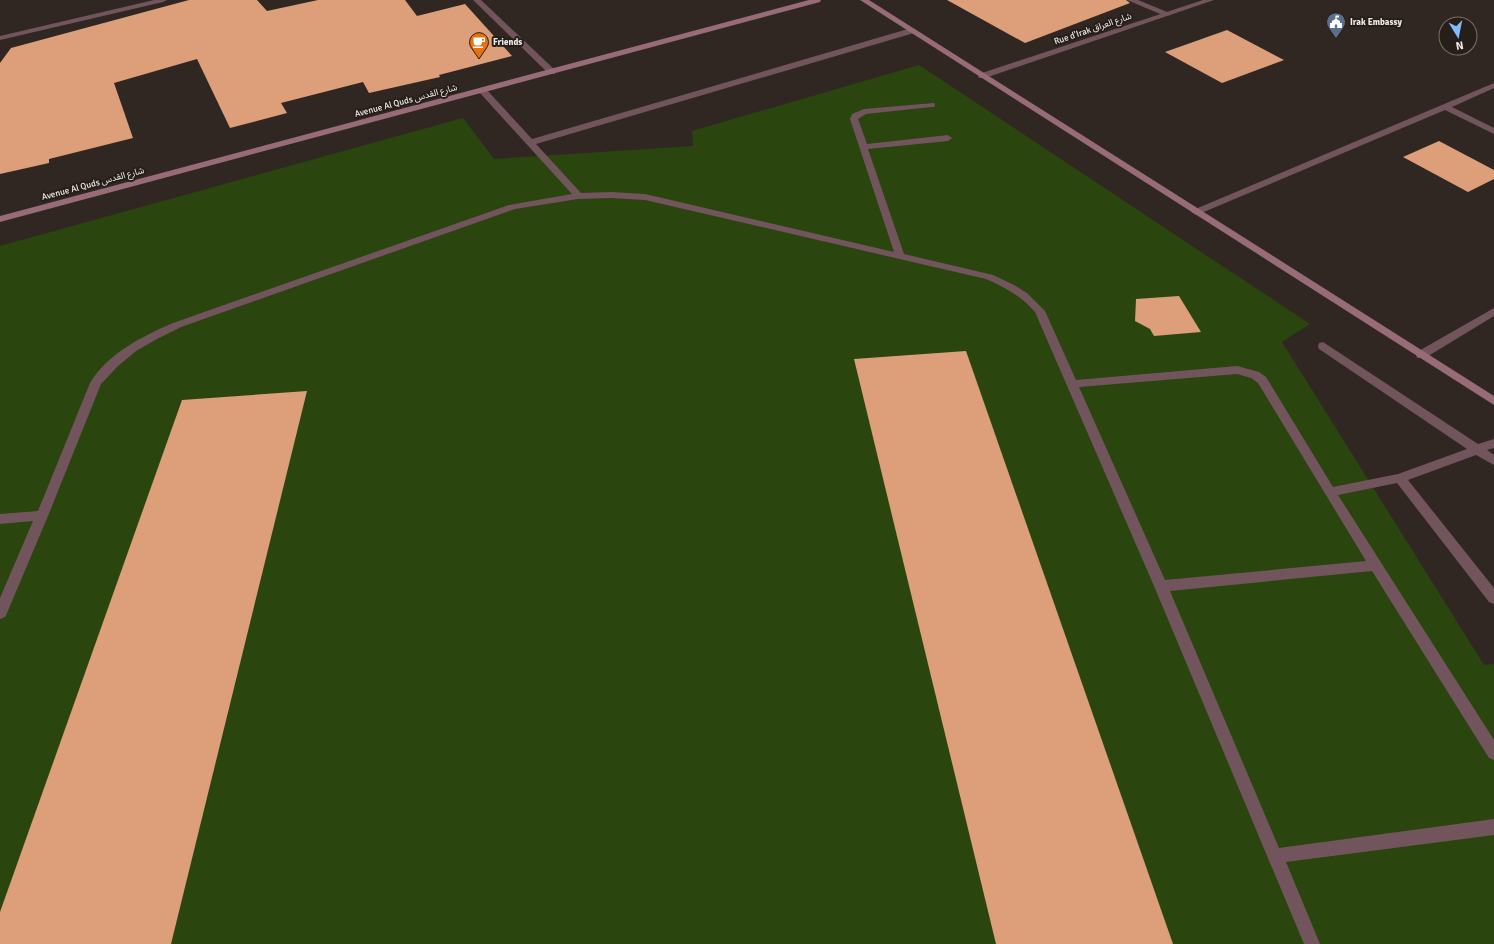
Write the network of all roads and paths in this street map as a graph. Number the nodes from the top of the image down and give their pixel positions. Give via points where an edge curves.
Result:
1 (163, 0) edge
2 (477, 0) edge
3 (817, 0) edge
4 (864, 0) edge
5 (1131, 0) edge
6 (1210, 0) edge
7 (1168, 14) junction
8 (911, 31) junction
9 (0, 38) edge
10 (552, 72) junction
11 (982, 76) junction
12 (1494, 85) edge
13 (483, 91) junction
14 (931, 105) dead end
15 (1445, 107) junction
16 (1494, 131) edge
17 (948, 138) dead end
18 (529, 143) junction
19 (863, 147) junction
20 (578, 195) junction
21 (1196, 212) junction
22 (0, 219) edge
23 (900, 256) junction
24 (1494, 311) edge
25 (1323, 346) dead end
26 (1421, 355) junction
27 (1071, 384) junction
28 (1494, 401) edge
29 (1494, 442) edge
30 (1476, 449) junction
31 (1494, 461) edge
32 (1400, 478) junction
33 (1330, 492) junction
34 (42, 516) junction
35 (0, 519) edge
36 (1376, 565) junction
37 (1161, 586) junction
38 (1494, 598) edge
39 (0, 613) edge
40 (1494, 753) edge
41 (1494, 828) edge
42 (1275, 856) junction
43 (1312, 944) edge

1 - 9 street
2 - 10 street
3 - 10 street, Avenue Al Quds شارع القدس
4 - 8 street
5 - 7 street
6 - 7 street, Rue d'Irak شارع العراق
7 - 11 street, Rue d'Irak شارع العراق
8 - 11 street
8 - 18 street
10 - 13 street, Avenue Al Quds شارع القدس
11 - 21 street
12 - 15 street
13 - 18 street
13 - 22 street, Avenue Al Quds شارع القدس
14 - 19 street via 859,114 854,119
15 - 16 street
15 - 21 street
17 - 19 street
18 - 20 street
19 - 23 street
20 - 23 street via 612,194 651,198
20 - 34 street via 512,207 152,335 110,365 96,383
21 - 26 street
23 - 27 street via 989,277 1019,291 1040,311
24 - 26 street
25 - 30 street
26 - 28 street
27 - 33 street via 1237,370 1255,375 1262,380
27 - 37 street
29 - 30 street
30 - 31 street
30 - 32 street
32 - 33 street
32 - 38 street
33 - 36 street
34 - 35 street
34 - 39 street
36 - 37 street
36 - 40 street
37 - 42 street
41 - 42 street
42 - 43 street

